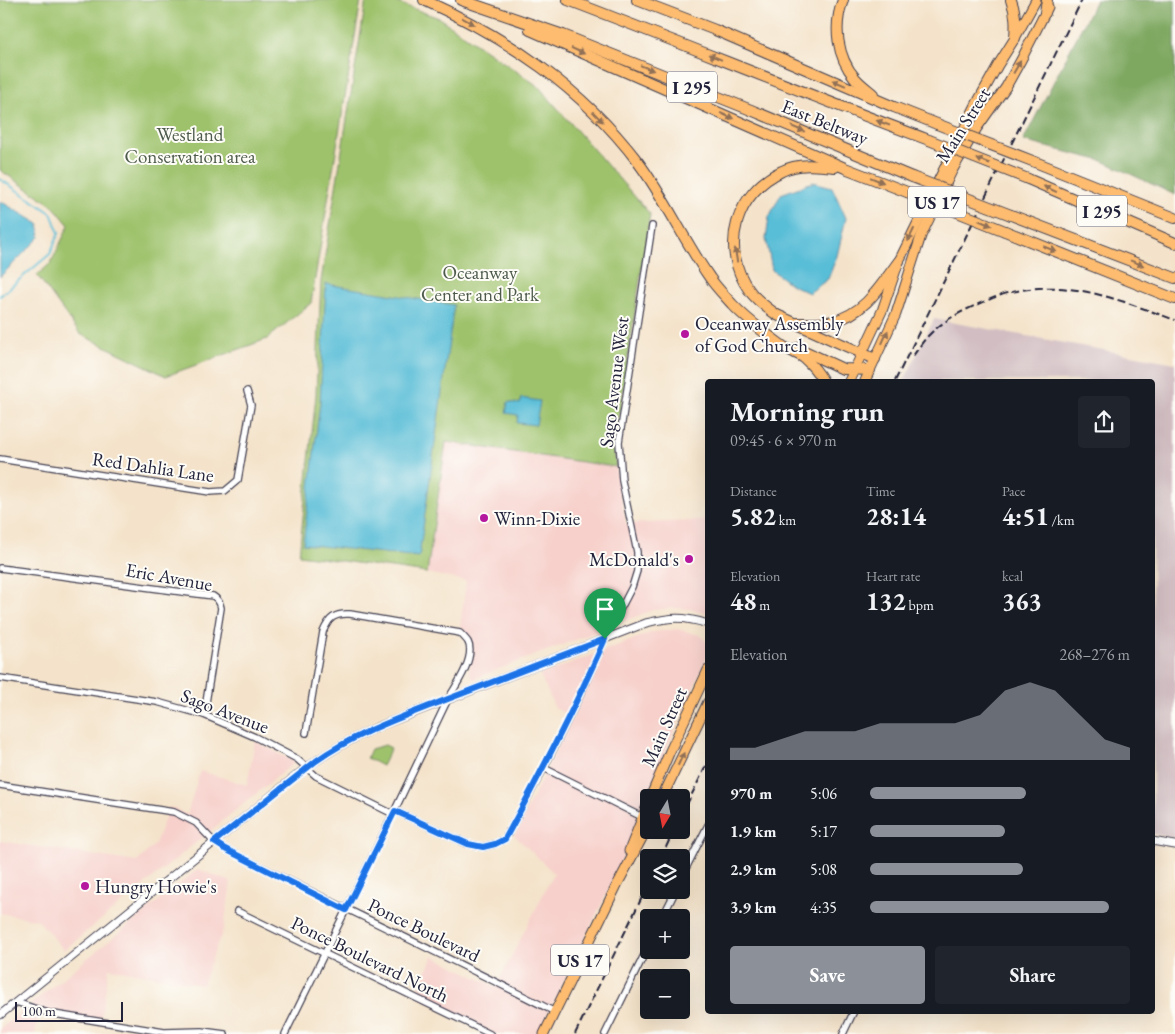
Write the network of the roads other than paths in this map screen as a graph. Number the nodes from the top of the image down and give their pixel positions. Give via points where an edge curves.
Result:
1 (424, 0) edge
2 (568, 0) edge
3 (637, 0) edge
4 (843, 0) edge
5 (1011, 0) edge
6 (1036, 0) edge
7 (1047, 0) edge
8 (1052, 0) edge
9 (465, 2) edge
10 (1045, 13) junction
11 (1015, 38) junction
12 (883, 102) junction
13 (846, 168) junction
14 (1175, 218) edge
15 (652, 226) dead end
16 (1175, 244) edge
17 (899, 261) junction
18 (1175, 278) edge
19 (1175, 299) edge
20 (795, 323) junction
21 (757, 327) junction
22 (863, 354) junction
23 (876, 359) junction
24 (855, 369) junction
25 (870, 370) junction
26 (821, 379) edge
27 (850, 379) edge
28 (866, 379) edge
29 (247, 391) dead end
30 (0, 459) edge
31 (0, 568) edge
32 (705, 623) edge
33 (605, 639) junction
34 (705, 676) edge
35 (0, 678) edge
36 (448, 699) junction
37 (705, 708) edge
38 (204, 715) junction
39 (306, 733) dead end
40 (306, 768) junction
41 (544, 768) junction
42 (0, 784) edge
43 (654, 789) edge
44 (666, 789) edge
45 (394, 812) junction
46 (640, 816) edge
47 (640, 822) edge
48 (705, 830) edge
49 (505, 839) joint
50 (642, 839) edge
51 (1155, 841) edge
52 (214, 842) junction
53 (1175, 844) edge
54 (690, 860) edge
55 (616, 887) junction
56 (346, 910) junction
57 (237, 911) dead end
58 (325, 953) junction
59 (642, 959) edge
60 (16, 1002) junction
61 (555, 1012) junction
62 (853, 1014) edge
63 (0, 1015) edge
64 (225, 1034) edge
65 (285, 1034) edge
66 (490, 1034) edge
67 (544, 1034) edge
68 (605, 1034) edge
69 (843, 1034) edge

1 -> 21 highway via 484,30 530,59 592,111 638,163 710,279
16 -> 2 highway, East Beltway / I 295, bridge via 1028,179
12 -> 3 highway
4 - 12 highway via 837,30 846,64 855,78
5 - 11 highway via 1016,23
6 - 11 main road, Main Street / US 17
7 - 10 highway
8 - 10 main road, Main Street / US 17
9 -> 13 highway
9 -> 18 highway, East Beltway / I 295, bridge via 563,35
23 -> 10 main road, Main Street / US 17 via 896,314 921,236 952,171 1006,87
11 -> 17 main road, Main Street / US 17 via 977,102
12 - 14 highway, bridge
13 -> 19 highway, bridge
20 -> 13 highway via 766,308 744,282 735,256 738,220 747,199 763,182 782,171 815,165
15 - 33 street, Sago Avenue West via 619,442 622,481 637,552 637,571
17 - 20 highway via 871,299 859,309 823,323
17 - 22 main road, Main Street / US 17
20 - 22 highway
21 - 24 highway via 843,369
21 - 26 highway via 804,358
22 - 23 highway
22 - 24 main road, Main Street / US 17
23 - 25 main road, Main Street / US 17
24 - 25 highway
24 - 27 main road, Main Street / US 17
25 - 28 main road, Main Street / US 17
29 - 30 street, Red Dahlia Lane via 251,405 238,480 225,491 210,492
31 - 38 street, Eric Avenue via 216,598 221,608
32 - 33 street via 665,618
33 - 36 street
33 - 41 street, Sago Avenue West
34 - 43 main road, Main Street
35 - 38 street, Sago Avenue via 157,702
36 - 39 street via 459,682 470,653 460,632 342,614 327,622 323,632
36 - 40 street via 351,739
36 - 45 street
44 -> 37 main road, Main Street
38 - 40 street, Sago Avenue via 264,741 297,759
40 - 45 street, Sago Avenue via 316,776
40 - 52 street
41 - 46 street
41 - 49 street, Sago Avenue West
42 - 52 street, Ponce Boulevard via 174,812 196,823
45 - 49 street, Sago Avenue via 468,844 483,847
45 - 56 street
47 - 55 main road, US 17
48 - 54 street
50 - 55 main road, US 17
51 - 53 street
52 - 56 street, Ponce Boulevard
52 - 60 street
55 - 61 main road, US 17
56 - 58 street
56 - 61 street, Ponce Boulevard
57 - 58 street, Ponce Boulevard North
58 - 65 street
58 - 66 street, Ponce Boulevard North
59 - 68 street
60 - 63 street
60 - 64 street via 48,1013 164,1032
61 - 67 main road, US 17
62 - 69 street

